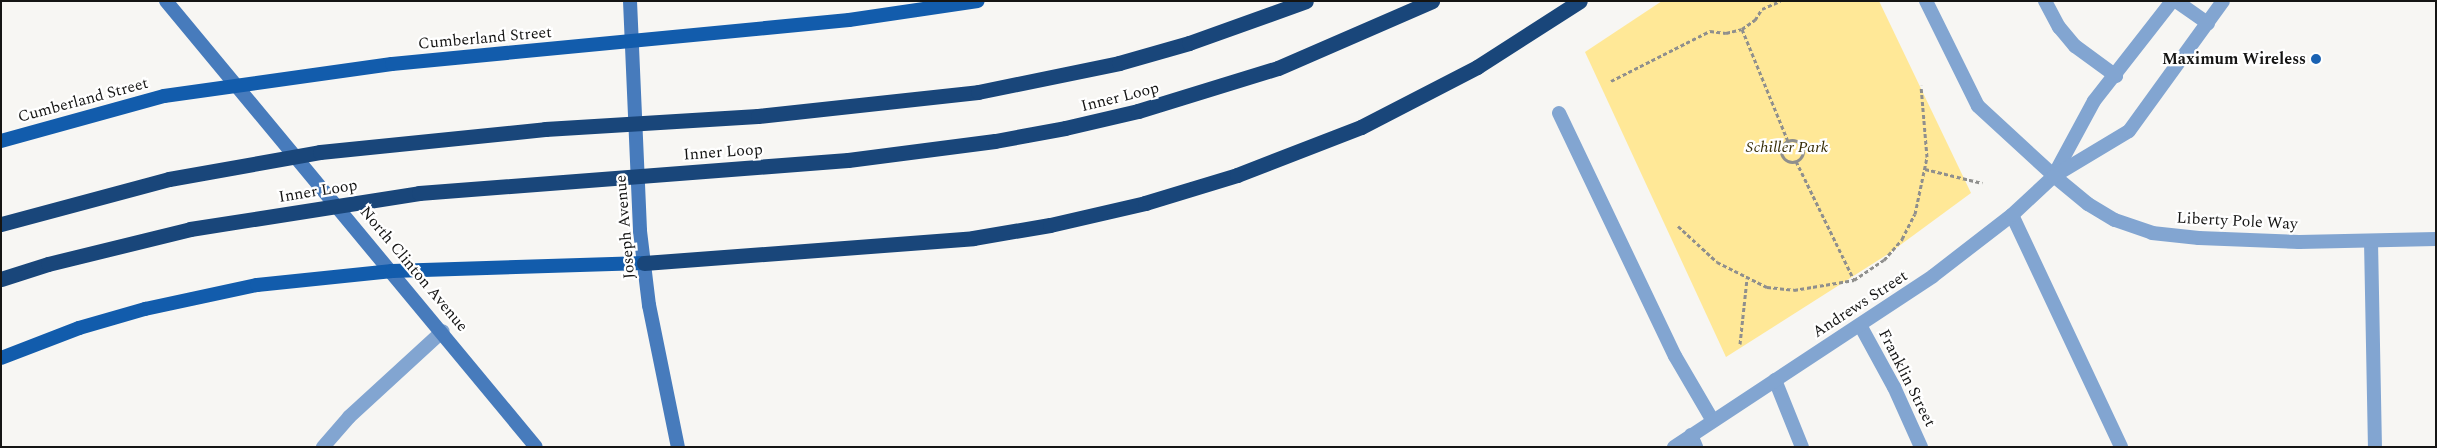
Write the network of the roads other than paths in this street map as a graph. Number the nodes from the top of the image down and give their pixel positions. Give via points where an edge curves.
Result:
1 (166, 1) edge
2 (630, 1) edge
3 (978, 1) edge
4 (1306, 1) edge
5 (1432, 1) edge
6 (1580, 1) edge
7 (1926, 1) edge
8 (2045, 1) edge
9 (2174, 1) edge
10 (2223, 1) edge
11 (957, 3) edge
12 (2208, 23) junction
13 (632, 42) junction
14 (2116, 76) junction
15 (238, 87) junction
16 (1559, 113) dead end
17 (1, 141) edge
18 (2054, 176) junction
19 (2012, 215) junction
20 (1, 224) edge
21 (2436, 240) edge
22 (2371, 241) junction
23 (644, 263) junction
24 (392, 271) junction
25 (1, 279) edge
26 (1860, 325) junction
27 (443, 331) junction
28 (1, 358) edge
29 (1774, 380) junction
30 (1713, 421) junction
31 (525, 440) edge
32 (1693, 441) edge
33 (323, 447) edge
34 (536, 447) edge
35 (678, 447) edge
36 (1674, 447) edge
37 (1802, 447) edge
38 (1922, 447) edge
39 (2121, 447) edge
40 (2375, 447) edge

1 - 15 main road, North Clinton Avenue
2 - 13 main road, Joseph Avenue
3 - 11 main road, Cumberland Street
4 - 20 highway, Inner Loop via 1189,43 1119,63 978,92 776,114 536,129 320,152 169,179
5 - 25 highway, Inner Loop via 1346,41 1270,70 1156,106 1065,128 995,141 848,160 419,193 190,229
6 - 23 highway via 1477,67 1361,127 1237,175 1145,203 1050,225 974,238
7 - 18 street, Liberty Pole Way via 1978,106
8 - 14 street via 2059,27 2075,46
9 - 12 street
9 - 14 street, Andrews Street
10 - 12 street, Andrews Street
11 - 13 main road, Cumberland Street via 849,20
12 - 18 street, Andrews Street via 2129,131
13 - 15 main road, Cumberland Street via 392,64
13 - 23 main road, Joseph Avenue
14 - 18 street, Andrews Street via 2094,102
15 - 17 main road, Cumberland Street via 164,96
15 - 24 main road, North Clinton Avenue
16 - 30 street via 1675,356
18 - 19 street, Andrews Street
18 - 22 street, Liberty Pole Way via 2101,213 2152,233 2199,238
19 - 26 street, Andrews Street via 1933,276
19 - 39 street
21 - 22 street, Liberty Pole Way
22 - 40 street
23 - 24 main road
23 - 35 main road, Joseph Avenue
24 - 27 main road, North Clinton Avenue
24 - 28 main road via 258,286 197,297 79,328
26 - 29 street, Andrews Street
26 - 38 street, Franklin Street
27 - 31 main road, North Clinton Avenue
27 - 33 street via 349,417
29 - 30 street, Andrews Street
29 - 37 street
30 - 32 street, Andrews Street
31 - 34 main road, North Clinton Avenue
32 - 36 street, Andrews Street

